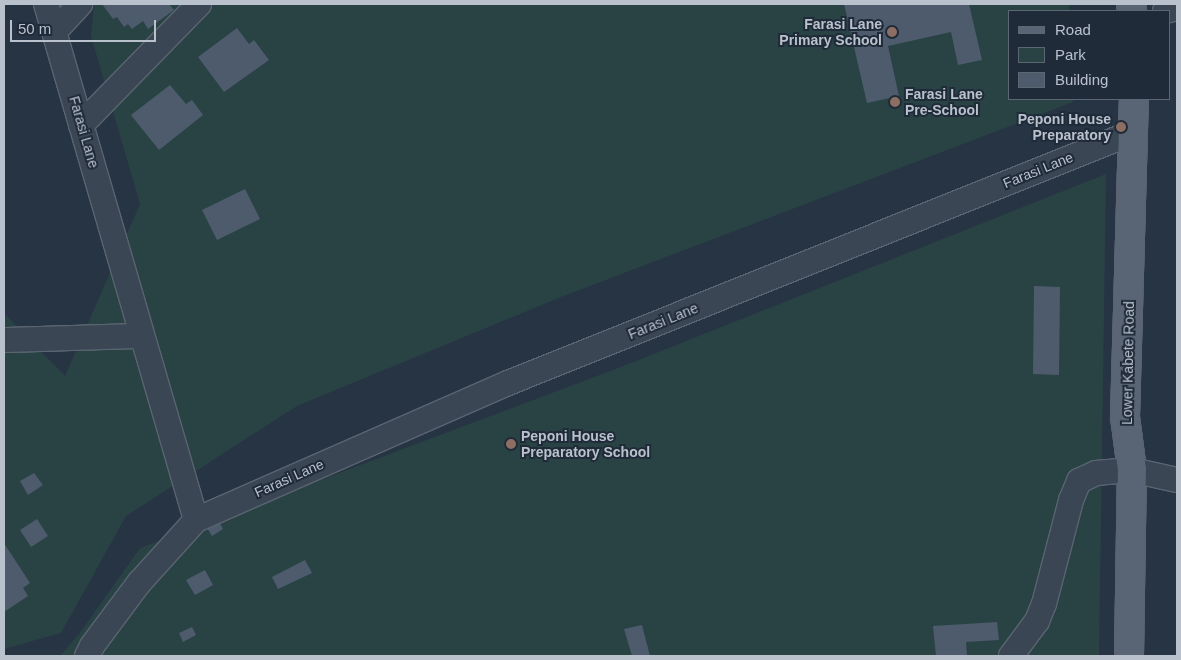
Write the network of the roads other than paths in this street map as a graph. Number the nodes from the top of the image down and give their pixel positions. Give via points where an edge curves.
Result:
1 (46, 4) edge
2 (80, 4) edge
3 (199, 4) edge
4 (55, 31) junction
5 (1134, 100) edge
6 (81, 125) junction
7 (1134, 132) junction
8 (141, 336) junction
9 (4, 340) edge
10 (1132, 470) junction
11 (1177, 480) edge
12 (196, 520) junction
13 (87, 656) edge
14 (1011, 656) edge
15 (1129, 656) edge

1 - 4 street, Farasi Lane
2 - 4 street
3 - 6 street
4 - 6 street, Farasi Lane
5 - 7 main road, Lower Kabete Road
6 - 8 street, Farasi Lane
7 - 10 main road, Lower Kabete Road via 1125,417
7 - 12 street, Farasi Lane via 508,383
8 - 9 street
8 - 12 street, Farasi Lane
10 - 11 street
10 - 14 street via 1096,473 1079,481 1044,604 1037,621
10 - 15 main road, Lower Kabete Road
12 - 13 street, Farasi Lane via 139,583

